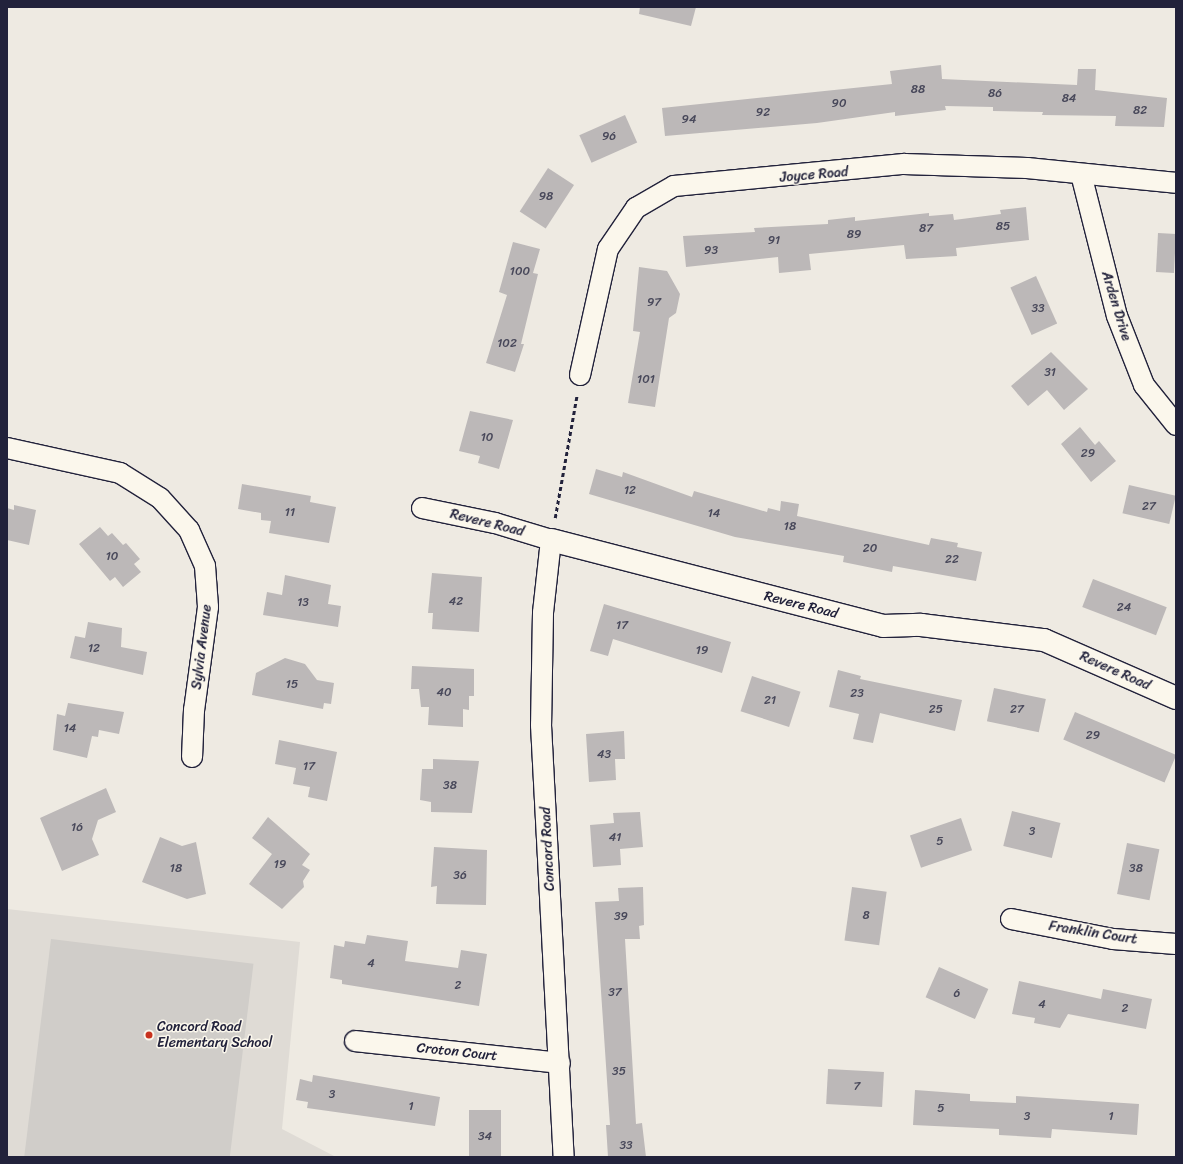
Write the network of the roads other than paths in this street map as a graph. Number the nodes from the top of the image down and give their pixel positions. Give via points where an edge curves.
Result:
1 (1081, 174) junction
2 (1176, 183) edge
3 (580, 375) road end
4 (1176, 425) edge
5 (7, 448) edge
6 (422, 508) dead end
7 (551, 540) junction
8 (1176, 698) edge
9 (192, 757) dead end
10 (1011, 919) dead end
11 (1176, 944) edge
12 (355, 1042) dead end
13 (560, 1064) junction
14 (564, 1157) edge

1 - 2 street, Joyce Road
1 - 3 street, Joyce Road via 1027,168 904,164 674,186 636,208 608,249
1 - 4 street, Arden Drive via 1117,316 1144,385
5 - 9 street, Sylvia Avenue via 120,473 160,498 189,530 205,566 208,607 194,710
6 - 7 street, Revere Road via 495,523
7 - 8 street, Revere Road via 883,626 921,625 1044,640
7 - 13 street, Concord Road via 543,613 541,725
10 - 11 street, Franklin Court via 1113,939
12 - 13 street, Croton Court
13 - 14 street, Concord Road

